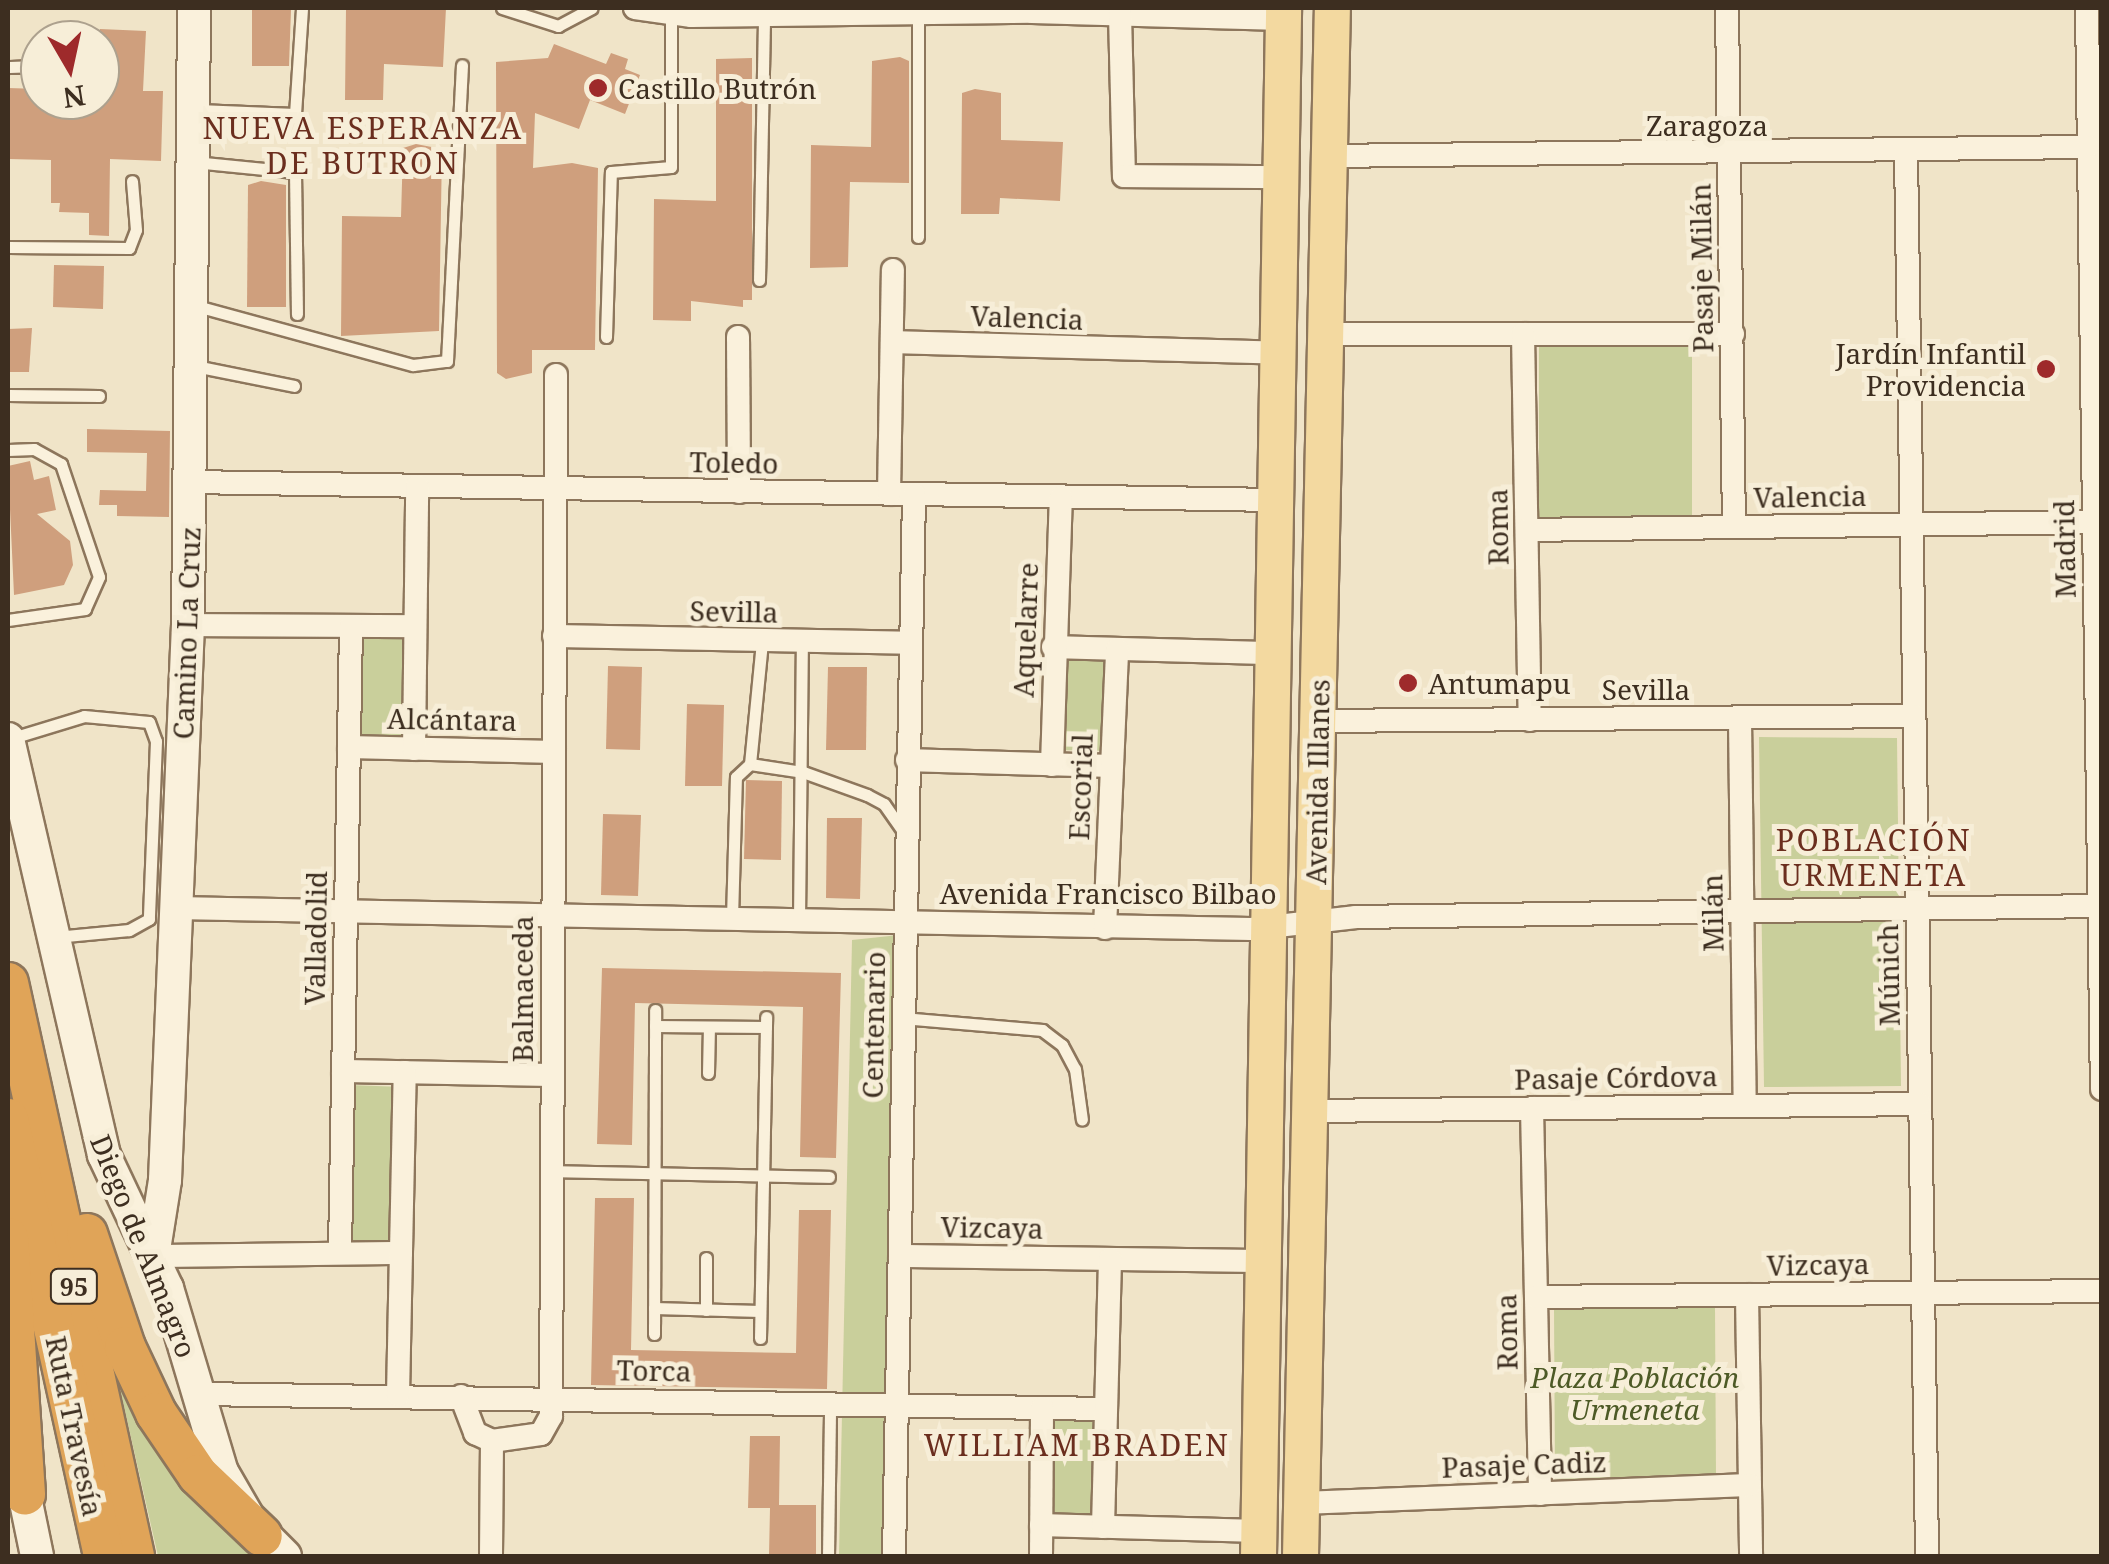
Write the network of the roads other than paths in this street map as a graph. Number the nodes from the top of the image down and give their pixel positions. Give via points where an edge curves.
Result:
1 (194, 8) edge
2 (302, 8) edge
3 (502, 8) edge
4 (592, 8) edge
5 (635, 8) edge
6 (1332, 8) edge
7 (1727, 8) edge
8 (2087, 8) edge
9 (1032, 10) edge
10 (918, 13) junction
11 (1283, 13) edge
12 (1120, 14) junction
13 (671, 15) junction
14 (764, 15) junction
15 (462, 65) dead end
16 (1330, 71) junction
17 (193, 110) junction
18 (2088, 147) junction
19 (1906, 154) junction
20 (1730, 155) junction
21 (1327, 156) junction
22 (193, 162) junction
23 (1281, 164) junction
24 (132, 181) dead end
25 (918, 238) dead end
26 (8, 247) edge
27 (893, 270) dead end
28 (760, 280) dead end
29 (192, 305) junction
30 (297, 314) dead end
31 (1326, 334) junction
32 (1523, 334) junction
33 (1733, 334) junction
34 (606, 337) dead end
35 (738, 338) dead end
36 (892, 342) junction
37 (1279, 354) junction
38 (191, 365) junction
39 (556, 375) dead end
40 (294, 386) dead end
41 (8, 395) edge
42 (100, 396) dead end
43 (8, 450) edge
44 (2097, 470) edge
45 (190, 482) junction
46 (417, 486) junction
47 (555, 488) junction
48 (739, 492) junction
49 (889, 494) junction
50 (914, 494) junction
51 (1061, 497) junction
52 (1276, 500) junction
53 (2094, 522) junction
54 (1913, 524) junction
55 (1734, 527) junction
56 (1527, 530) junction
57 (2098, 601) edge
58 (8, 620) edge
59 (188, 624) junction
60 (351, 626) junction
61 (414, 626) junction
62 (554, 636) junction
63 (762, 641) junction
64 (802, 642) junction
65 (912, 643) junction
66 (1053, 647) junction
67 (1116, 650) junction
68 (1272, 653) junction
69 (1914, 716) junction
70 (1740, 719) junction
71 (1318, 720) junction
72 (1530, 720) junction
73 (184, 721) junction
74 (149, 722) junction
75 (8, 739) edge
76 (349, 747) junction
77 (414, 749) junction
78 (554, 752) junction
79 (907, 760) junction
80 (750, 764) junction
81 (1052, 765) junction
82 (1110, 766) junction
83 (803, 772) junction
84 (903, 831) junction
85 (2099, 906) junction
86 (176, 908) junction
87 (1918, 909) junction
88 (346, 912) junction
89 (1742, 912) junction
90 (553, 915) junction
91 (732, 918) junction
92 (799, 920) junction
93 (1315, 921) junction
94 (906, 922) junction
95 (1105, 928) junction
96 (1269, 928) junction
97 (51, 937) junction
98 (11, 1000) edge
99 (656, 1010) dead end
100 (902, 1018) junction
101 (655, 1026) junction
102 (709, 1027) junction
103 (343, 1071) junction
104 (405, 1072) junction
105 (708, 1073) dead end
106 (552, 1074) junction
107 (2102, 1089) edge
108 (1920, 1104) junction
109 (1746, 1106) junction
110 (1532, 1108) junction
111 (1312, 1111) junction
112 (8, 1119) edge
113 (1082, 1120) dead end
114 (552, 1171) junction
115 (652, 1172) junction
116 (761, 1175) junction
117 (829, 1176) dead end
118 (8, 1238) edge
119 (340, 1251) junction
120 (402, 1253) junction
121 (153, 1256) junction
122 (900, 1256) junction
123 (706, 1258) dead end
124 (1110, 1259) junction
125 (1263, 1261) junction
126 (2102, 1291) edge
127 (1923, 1293) junction
128 (1747, 1295) junction
129 (1536, 1297) junction
130 (654, 1308) junction
131 (706, 1310) junction
132 (760, 1311) junction
133 (654, 1334) dead end
134 (760, 1338) dead end
135 (201, 1394) junction
136 (398, 1394) junction
137 (461, 1396) junction
138 (550, 1398) junction
139 (830, 1404) junction
140 (897, 1405) junction
141 (1042, 1408) junction
142 (1106, 1410) junction
143 (8, 1424) edge
144 (492, 1441) junction
145 (1750, 1486) junction
146 (25, 1494) junction
147 (1540, 1494) junction
148 (1301, 1503) junction
149 (1042, 1525) junction
150 (1104, 1527) junction
151 (1258, 1544) edge
152 (273, 1546) edge
153 (37, 1556) edge
154 (104, 1556) edge
155 (134, 1556) edge
156 (491, 1556) edge
157 (828, 1556) edge
158 (894, 1556) edge
159 (1041, 1556) edge
160 (1300, 1556) edge
161 (1751, 1556) edge
162 (1927, 1556) edge

1 - 17 street, Camino La Cruz
2 - 17 lane via 295,114
3 - 4 lane via 558,26
5 - 13 street
6 - 16 main road, Avenida Illanes
7 - 20 street, Pasaje Milán
8 - 18 street, Madrid
9 - 10 street
9 - 12 street
10 - 14 street
10 - 25 lane
11 - 12 street
11 - 16 main road via 1304,27
11 - 23 main road, Avenida Illanes
12 - 23 street via 1124,176
13 - 14 street
13 - 34 lane via 670,166 612,172
14 - 28 lane
15 - 29 lane via 447,361 413,365
16 - 21 main road, Avenida Illanes
17 - 22 street, Camino La Cruz
18 - 19 street, Zaragoza
18 - 44 street, Madrid
19 - 20 street, Zaragoza
19 - 54 street, Múnich
20 - 21 street, Zaragoza
20 - 33 street, Pasaje Milán
21 - 23 main road
21 - 31 main road, Avenida Illanes
22 - 29 street, Camino La Cruz
22 - 30 lane via 295,172
23 - 37 main road, Avenida Illanes
24 - 26 lane via 136,230 130,248
27 - 36 street
29 - 38 street, Camino La Cruz
31 - 32 street
31 - 71 main road, Avenida Illanes
32 - 33 street
32 - 56 street, Roma
33 - 55 street, Pasaje Milán
35 - 48 street
36 - 37 street, Valencia
36 - 49 street
37 - 52 main road, Avenida Illanes
38 - 40 lane
38 - 45 street, Camino La Cruz
39 - 47 street, Balmaceda
41 - 42 lane
43 - 58 lane via 34,448 61,464 99,578 85,609
44 - 53 street, Madrid
45 - 46 street, Toledo
45 - 59 street, Camino La Cruz
46 - 47 street, Toledo
46 - 61 street
47 - 48 street, Toledo
47 - 62 street, Balmaceda
48 - 49 street, Toledo
49 - 50 street, Toledo
50 - 51 street, Toledo
50 - 65 street, Centenario
51 - 52 street, Toledo
51 - 66 street, Aquelarre
52 - 68 main road, Avenida Illanes
53 - 54 street, Valencia
53 - 57 street, Madrid
54 - 55 street, Valencia
54 - 69 street, Múnich
55 - 56 street, Valencia
56 - 72 street, Roma
57 - 85 street, Madrid
59 - 60 street
59 - 73 street, Camino La Cruz
60 - 61 street
60 - 76 street, Valladolid
61 - 77 street
62 - 63 street, Sevilla
62 - 78 street, Balmaceda
63 - 64 street, Sevilla
63 - 80 lane
64 - 65 street, Sevilla
64 - 83 lane
65 - 79 street, Centenario
66 - 67 street
66 - 81 street, Aquelarre
67 - 68 street
67 - 82 street, Escorial
68 - 96 main road, Avenida Illanes
69 - 70 street, Sevilla
69 - 87 street, Múnich
70 - 72 street, Sevilla
70 - 89 street, Milán
71 - 72 street, Sevilla
71 - 93 main road, Avenida Illanes
73 - 74 lane
73 - 86 street, Camino La Cruz
74 - 75 lane via 84,716
74 - 97 lane via 156,761 149,919 129,930
75 - 97 street, Diego de Almagro
76 - 77 street, Alcántara
76 - 88 street, Valladolid
77 - 78 street, Alcántara
78 - 90 street, Balmaceda
79 - 81 street
79 - 84 street, Centenario
80 - 83 lane
80 - 91 lane via 736,776
81 - 82 street
82 - 95 street, Escorial
83 - 84 lane via 884,804
83 - 92 lane
84 - 94 street, Centenario
85 - 87 street, Avenida Francisco Bilbao
85 - 107 street, Madrid
86 - 88 street, Avenida Francisco Bilbao
86 - 121 street, Camino La Cruz via 165,1180
87 - 89 street, Avenida Francisco Bilbao
87 - 108 street, Múnich
88 - 90 street, Avenida Francisco Bilbao
88 - 103 street, Valladolid
89 - 93 street, Avenida Francisco Bilbao
89 - 109 street, Milán
90 - 91 street, Avenida Francisco Bilbao
90 - 106 street, Balmaceda
91 - 92 street, Avenida Francisco Bilbao
92 - 94 street, Avenida Francisco Bilbao
93 - 96 street, Avenida Francisco Bilbao
93 - 111 main road, Avenida Illanes
94 - 95 street, Avenida Francisco Bilbao
94 - 100 street, Centenario
95 - 96 street, Avenida Francisco Bilbao
96 - 125 main road, Avenida Illanes
97 - 121 street, Diego de Almagro via 94,1126
98 - 152 highway via 139,1381 190,1465
98 - 155 highway, Ruta Travesía / 95
99 - 101 lane
100 - 113 lane via 1042,1030 1062,1045 1074,1070
100 - 122 street, Centenario
101 - 102 lane
101 - 115 lane
102 - 105 lane
102 - 116 lane via 766,1022
103 - 104 street
103 - 119 street, Valladolid
104 - 106 street
104 - 120 street
106 - 114 street, Balmaceda
108 - 109 street, Pasaje Córdova
108 - 127 street, Múnich
109 - 110 street, Pasaje Córdova
110 - 111 street, Pasaje Córdova
110 - 129 street, Roma
111 - 148 main road, Avenida Illanes
112 - 154 highway, Ruta Travesía / 95
114 - 115 lane
114 - 138 street, Balmaceda
115 - 116 lane
115 - 130 lane
116 - 117 lane
116 - 132 lane
118 - 146 highway
119 - 120 street
119 - 121 street
120 - 136 street
121 - 135 street, Diego de Almagro
122 - 124 street, Vizcaya
122 - 140 street, Centenario
123 - 131 lane
124 - 125 street, Vizcaya
124 - 142 street
125 - 151 main road, Avenida Illanes
126 - 127 street, Vizcaya
127 - 128 street, Vizcaya
127 - 162 street, Múnich
128 - 129 street, Vizcaya
128 - 145 street
129 - 147 street, Roma
130 - 131 lane
130 - 133 lane
131 - 132 lane
132 - 134 lane
135 - 136 street, Torca
135 - 152 street, Diego de Almagro via 222,1472
136 - 137 street, Torca
137 - 138 street, Torca
137 - 144 street via 475,1432
138 - 139 street, Torca
138 - 144 street, Balmaceda via 550,1426 540,1434
139 - 140 street, Torca
139 - 157 lane
140 - 141 street, Torca
140 - 158 street, Centenario
141 - 142 street, Torca
141 - 149 street
142 - 150 street
143 - 146 street
144 - 156 street
145 - 147 street, Pasaje Cadiz
145 - 161 street
146 - 153 street
147 - 148 street, Pasaje Cadiz
148 - 160 main road, Avenida Illanes
149 - 150 street
149 - 159 street
150 - 151 street

